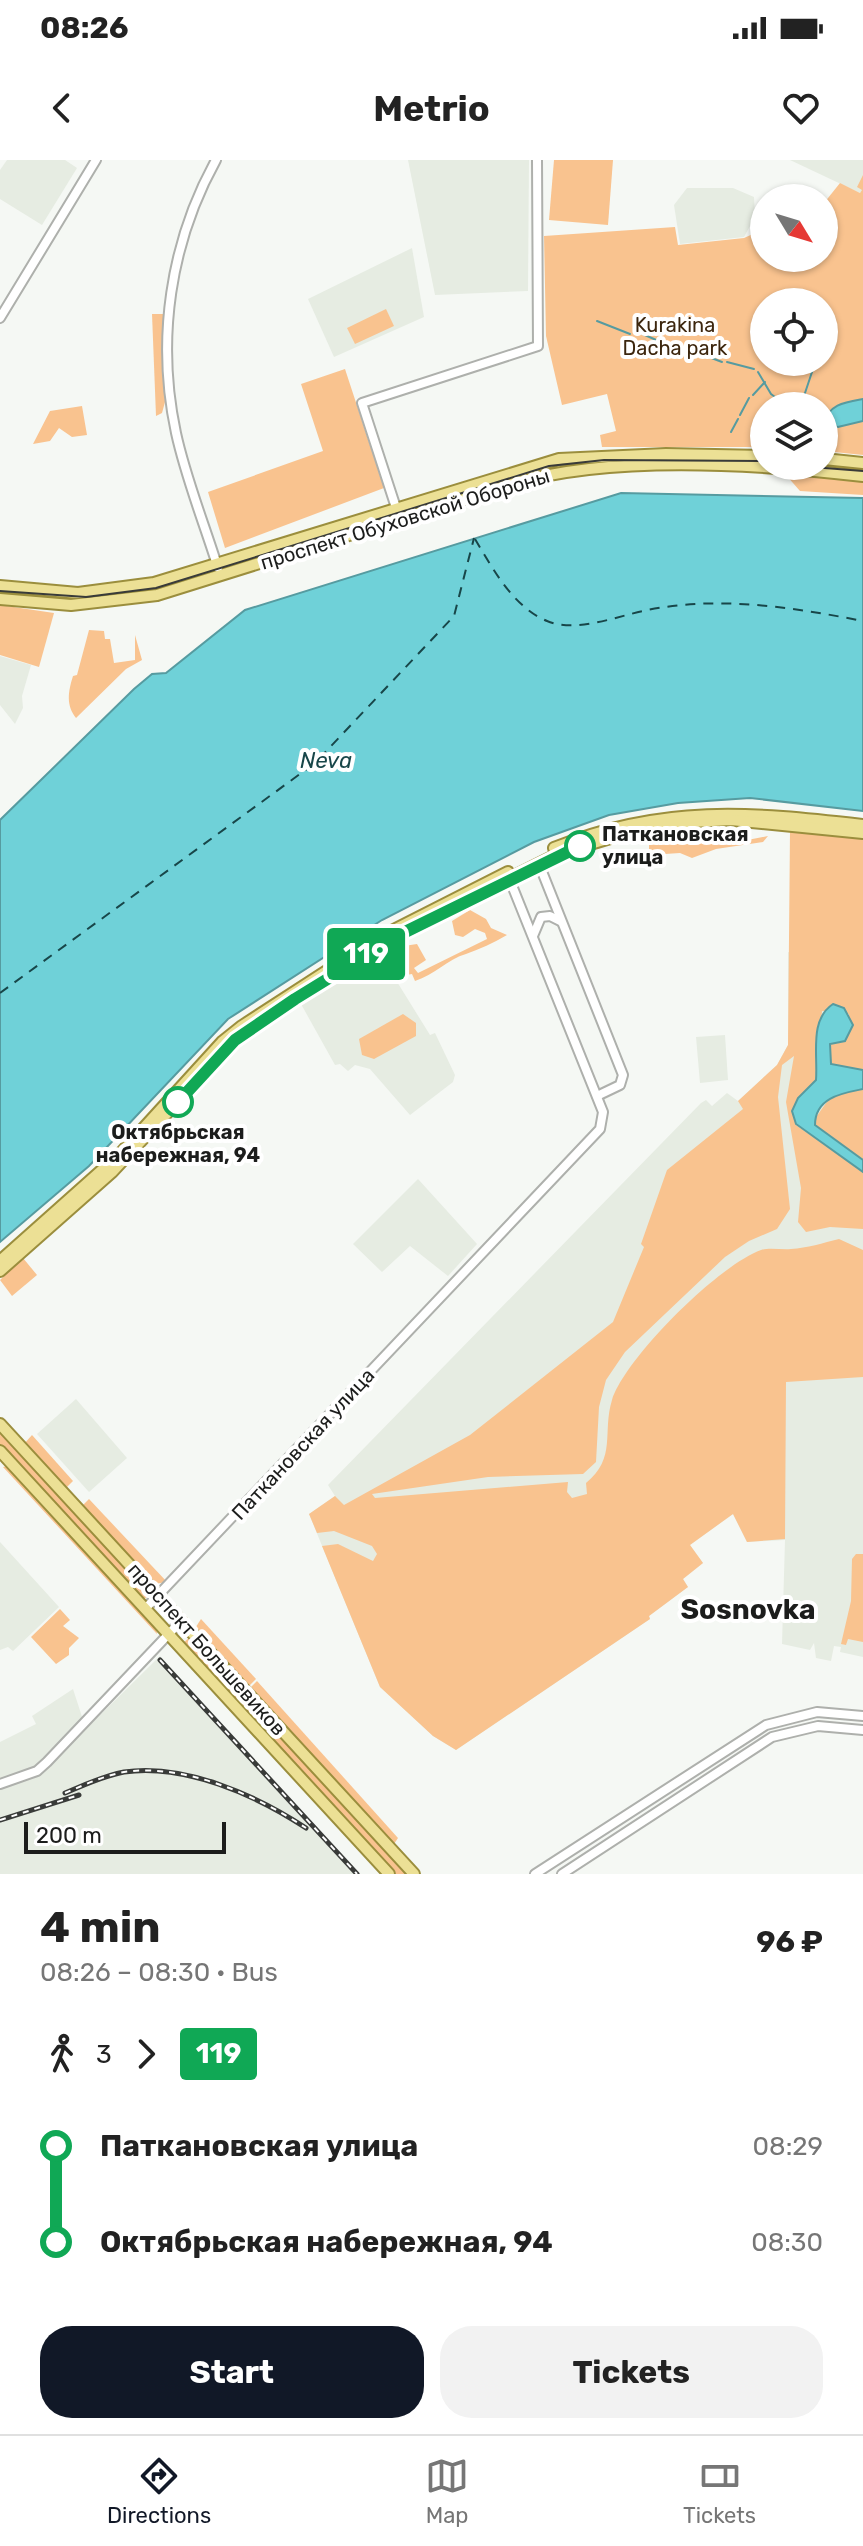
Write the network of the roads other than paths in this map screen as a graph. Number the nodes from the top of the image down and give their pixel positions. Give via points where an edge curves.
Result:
1 (96, 160) edge
2 (216, 160) edge
3 (537, 160) edge
4 (0, 318) edge
5 (750, 456) edge
6 (838, 460) edge
7 (863, 463) edge
8 (863, 476) edge
9 (397, 507) junction
10 (400, 520) junction
11 (217, 564) junction
12 (220, 576) junction
13 (0, 586) edge
14 (0, 599) edge
15 (863, 825) edge
16 (863, 833) edge
17 (539, 864) junction
18 (508, 876) junction
19 (561, 922) junction
20 (532, 937) junction
21 (597, 1096) junction
22 (0, 1261) edge
23 (0, 1271) edge
24 (0, 1424) edge
25 (0, 1451) edge
26 (158, 1596) junction
27 (145, 1609) junction
28 (181, 1621) junction
29 (168, 1633) junction
30 (863, 1716) edge
31 (863, 1730) edge
32 (0, 1784) edge
33 (389, 1874) edge
34 (414, 1874) edge
35 (535, 1874) edge
36 (562, 1874) edge

1 - 4 street
2 - 11 street via 177,258 168,356 175,431
3 - 9 street via 538,346 362,403
5 - 9 main road, проспект Обуховской Обороны via 559,459
6 - 7 main road
8 - 10 main road, проспект Обуховской Обороны via 713,467 568,471
9 - 10 street
9 - 11 main road, проспект Обуховской Обороны
10 - 12 main road, проспект Обуховской Обороны
11 - 12 street
11 - 13 main road, проспект Обуховской Обороны via 108,591
12 - 14 main road, проспект Обуховской Обороны via 157,595 84,605
15 - 18 main road via 757,813 675,817 587,835
16 - 17 main road via 757,821 692,822 599,840
17 - 18 main road
17 - 19 street
18 - 20 street, Паткановская улица
18 - 22 main road via 385,934 242,1026 120,1154
18 - 23 main road via 370,952 235,1040 112,1172
19 - 20 street via 541,917
19 - 21 street via 623,1075 620,1085
20 - 21 street, Паткановская улица
21 - 26 street, Паткановская улица via 604,1118 600,1129
24 - 26 main road, проспект Большевиков
25 - 27 main road, проспект Большевиков
26 - 27 street, Паткановская улица
26 - 28 main road, проспект Большевиков
27 - 29 main road, проспект Большевиков
28 - 29 street
28 - 34 main road, проспект Большевиков
29 - 32 street via 37,1771
29 - 33 main road, проспект Большевиков
30 - 35 street via 817,1712 766,1725
31 - 36 street via 818,1726 772,1737

